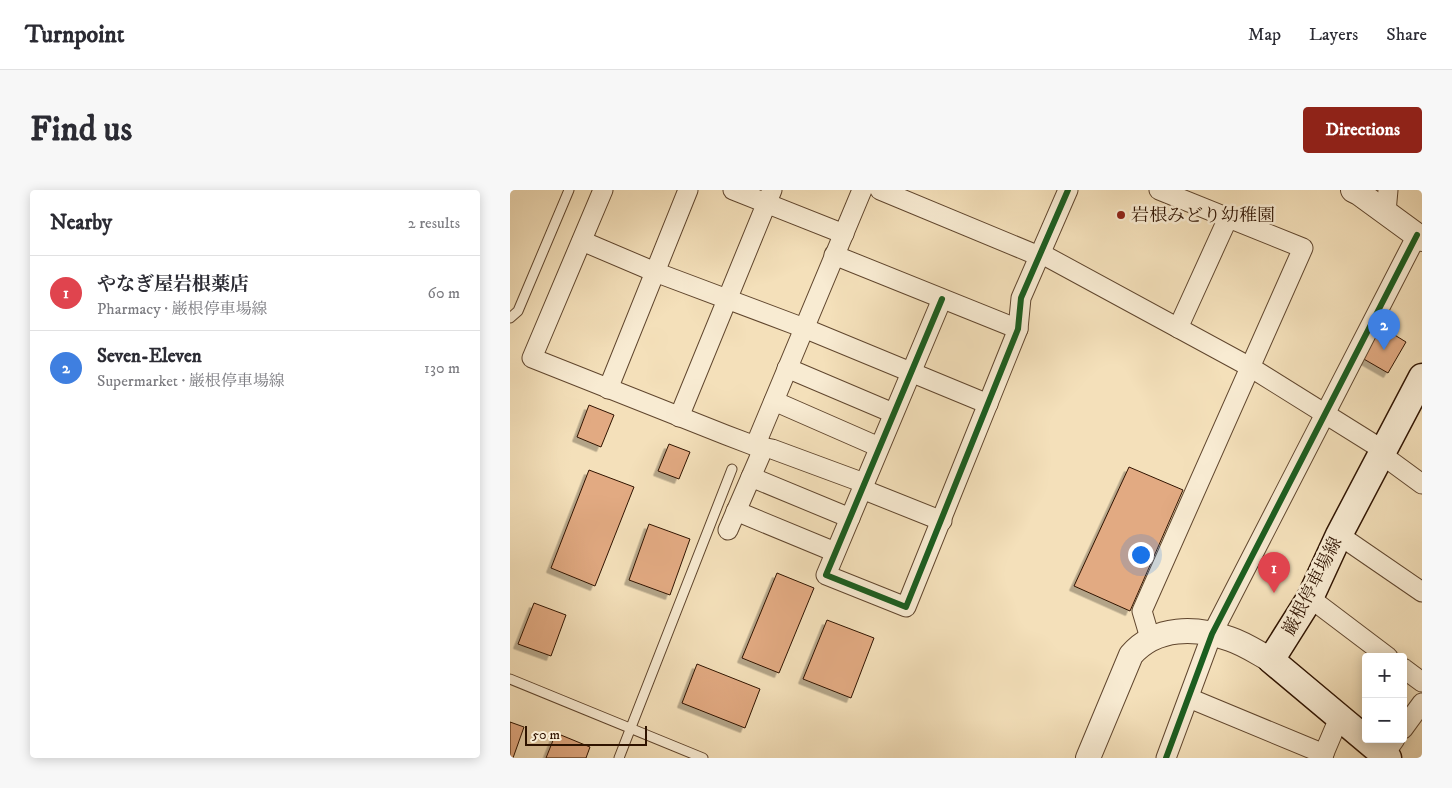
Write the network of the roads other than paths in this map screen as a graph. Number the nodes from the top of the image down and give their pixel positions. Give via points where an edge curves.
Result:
1 (569, 190) edge
2 (603, 190) edge
3 (688, 190) edge
4 (733, 190) edge
5 (862, 190) edge
6 (880, 190) edge
7 (1068, 190) edge
8 (1160, 190) edge
9 (1353, 190) edge
10 (770, 197) edge
11 (1387, 201) edge
12 (1228, 218) junction
13 (844, 234) junction
14 (1419, 237) edge
15 (582, 241) junction
16 (1039, 254) junction
17 (834, 256) junction
18 (655, 272) junction
19 (942, 299) junction
20 (728, 300) junction
21 (510, 318) edge
22 (804, 328) junction
23 (1178, 328) junction
24 (1018, 329) junction
25 (1250, 367) junction
26 (788, 368) junction
27 (911, 372) junction
28 (1422, 377) edge
29 (608, 389) junction
30 (774, 401) junction
31 (988, 404) junction
32 (893, 413) junction
33 (1326, 414) junction
34 (679, 417) junction
35 (759, 447) junction
36 (879, 448) junction
37 (1382, 452) junction
38 (732, 469) dead end
39 (751, 477) junction
40 (1422, 484) edge
41 (863, 486) junction
42 (736, 510) junction
43 (850, 518) junction
44 (942, 522) junction
45 (728, 530) dead end
46 (1338, 535) junction
47 (835, 552) junction
48 (1422, 592) edge
49 (1310, 598) junction
50 (1212, 634) junction
51 (1150, 638) junction
52 (1383, 653) edge
53 (1271, 660) junction
54 (1407, 671) edge
55 (510, 679) edge
56 (1422, 682) edge
57 (1189, 698) junction
58 (1422, 703) edge
59 (1338, 718) junction
60 (1407, 723) edge
61 (632, 728) junction
62 (1389, 751) edge
63 (1323, 756) edge
64 (619, 758) edge
65 (703, 758) edge
66 (1088, 758) edge
67 (1166, 758) edge

1 - 21 lane via 518,311
2 - 15 street
3 - 18 street
4 - 10 street
5 - 13 street
6 - 16 street
7 - 16 street
8 - 12 street
9 - 11 street
10 - 13 street
10 - 20 street
11 - 14 street
12 - 23 street
12 - 25 street via 1304,248
13 - 17 street
14 - 33 street
15 - 18 street
15 - 29 street via 532,358
16 - 23 street
16 - 24 street via 1021,298
17 - 19 street
17 - 22 street
18 - 20 street
18 - 29 street
19 - 24 street
19 - 27 street
20 - 22 street
20 - 34 street
22 - 26 street
22 - 27 street
23 - 25 street
24 - 31 street
25 - 33 street
25 - 51 street via 1142,611
26 - 30 street
26 - 32 street
27 - 31 street
27 - 32 street
28 - 37 main road, 巌根停車場線
29 - 34 street
30 - 35 street
30 - 36 street
31 - 44 street
32 - 36 street
33 - 37 street
33 - 50 street
34 - 35 street
35 - 39 street
35 - 41 street via 772,448
36 - 41 street
37 - 40 street
37 - 46 main road, 巌根停車場線
38 - 61 lane
39 - 42 street
39 - 43 street
41 - 43 street
41 - 44 street
42 - 45 street
42 - 47 street
43 - 47 street
44 - 47 street via 906,607 826,575
46 - 48 street
46 - 49 main road, 巌根停車場線
49 - 52 street
49 - 53 main road, 巌根停車場線
50 - 51 street via 1180,631
50 - 53 street via 1231,639
50 - 57 street
51 - 66 street via 1131,655
53 - 59 main road
54 - 56 street
55 - 61 lane
57 - 63 street
57 - 67 street
58 - 60 street
59 - 62 main road
59 - 63 street
61 - 64 lane
61 - 65 lane

